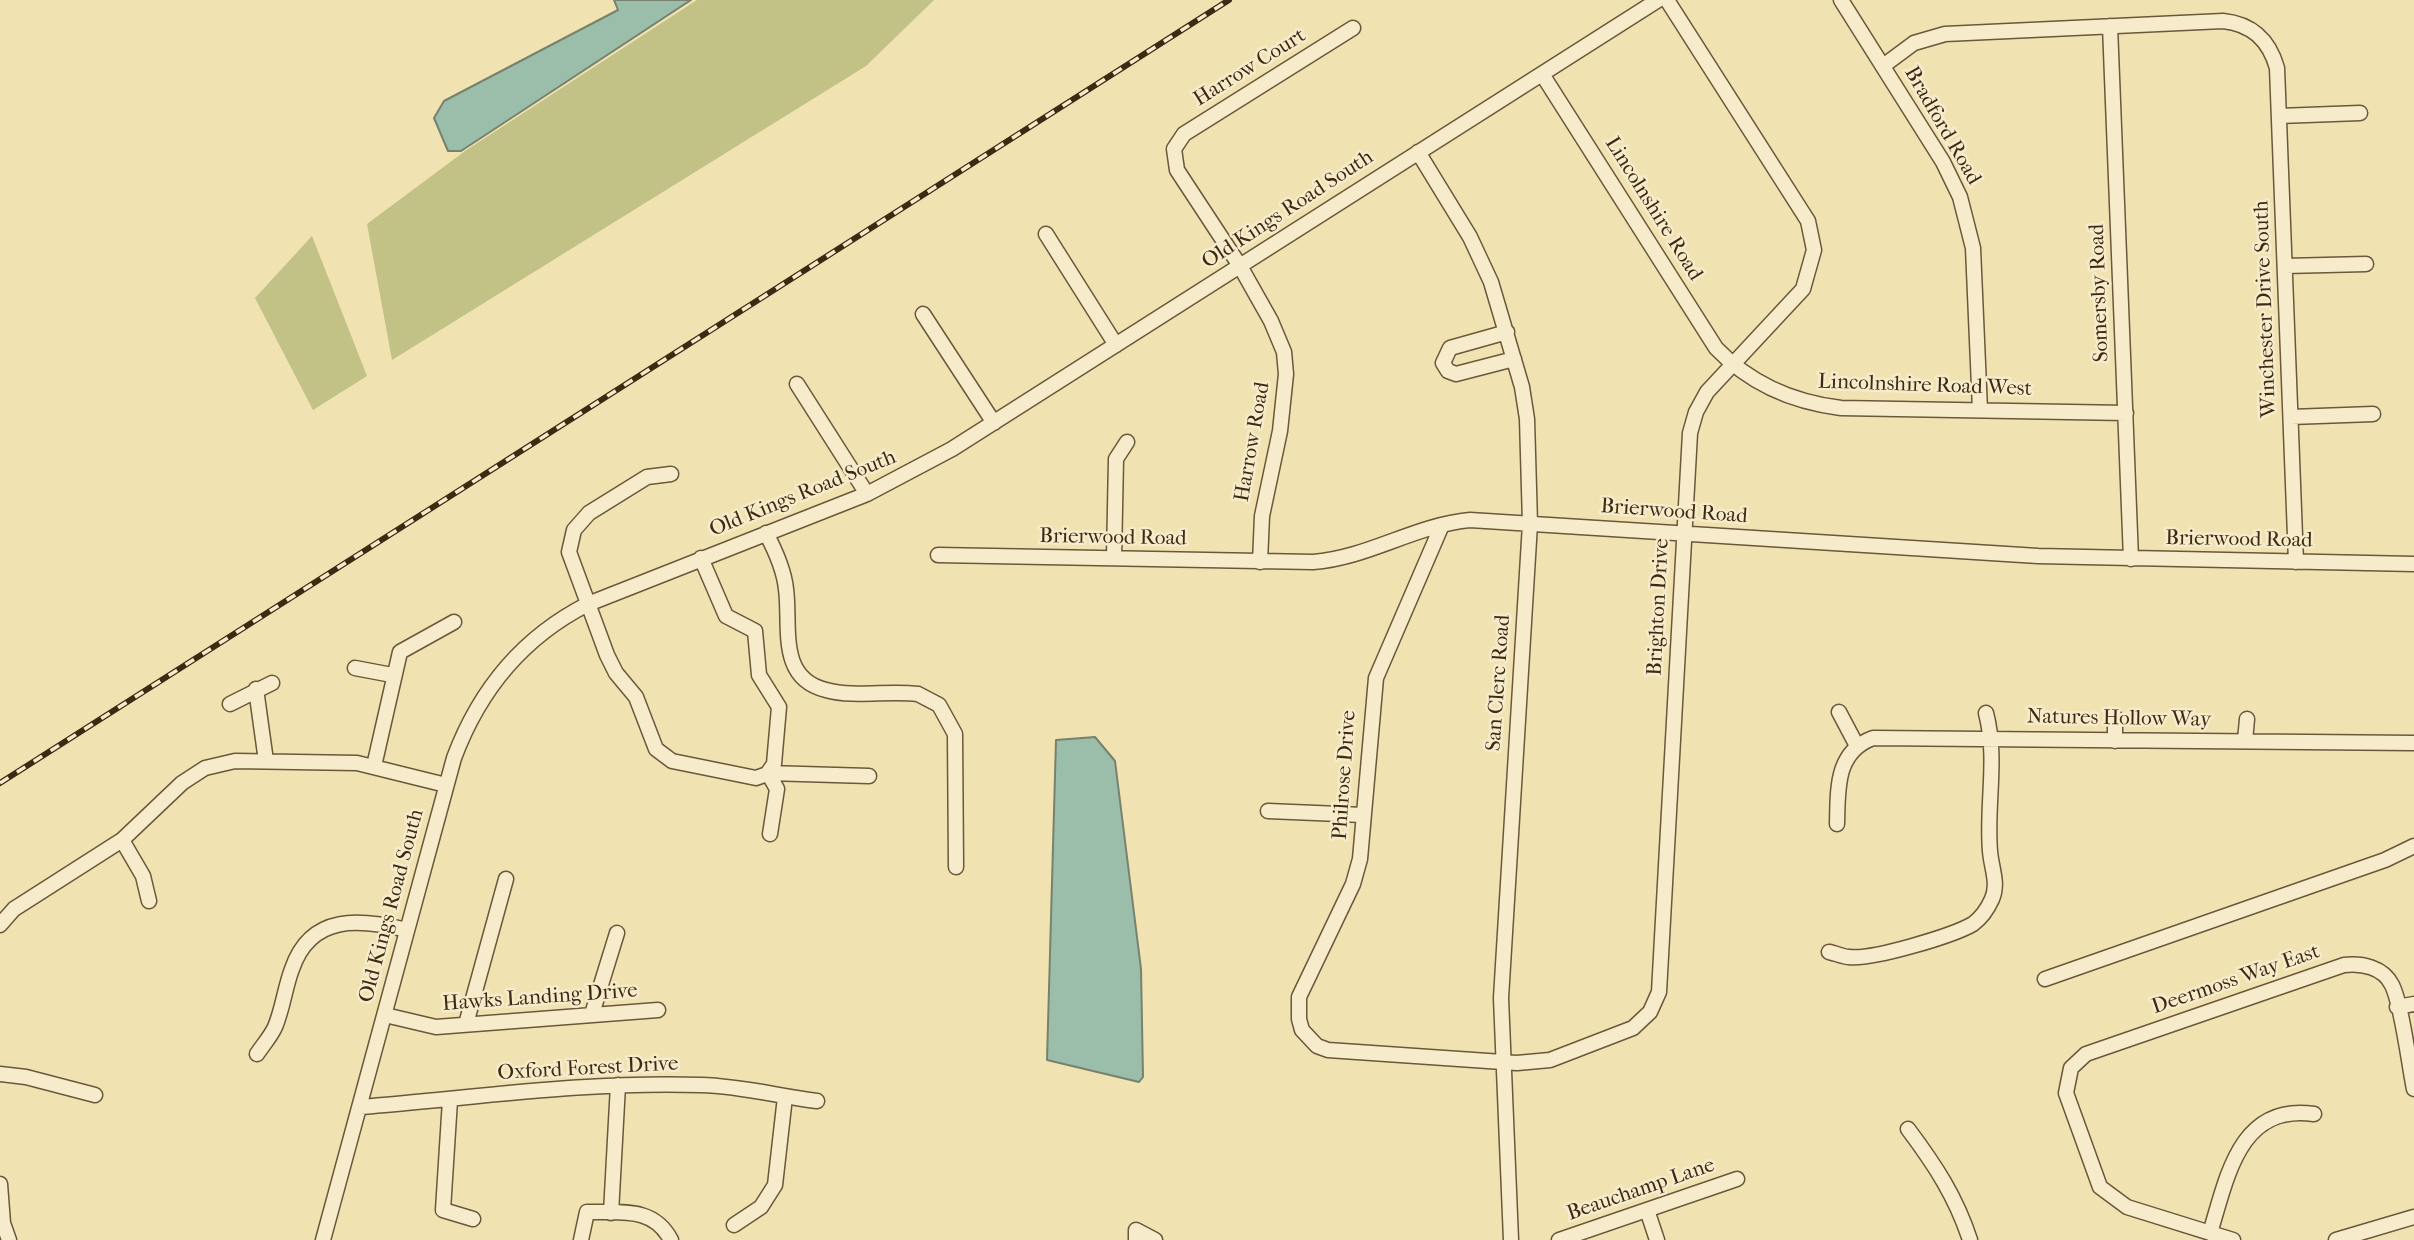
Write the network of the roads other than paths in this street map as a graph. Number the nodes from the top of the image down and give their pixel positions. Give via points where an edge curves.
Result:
1 (1658, 0) edge
2 (1667, 0) edge
3 (1841, 0) edge
4 (2110, 26) junction
5 (1353, 27) dead end
6 (1883, 66) junction
7 (1542, 74) junction
8 (2360, 113) dead end
9 (2279, 116) junction
10 (1174, 149) joint
11 (1418, 152) junction
12 (1046, 234) dead end
13 (2366, 262) dead end
14 (1240, 267) junction
15 (2285, 267) junction
16 (923, 314) dead end
17 (1507, 332) junction
18 (1116, 345) junction
19 (1514, 359) junction
20 (1732, 365) junction
21 (797, 384) dead end
22 (1980, 410) junction
23 (2126, 413) junction
24 (2373, 414) dead end
25 (2291, 417) junction
26 (994, 423) junction
27 (1127, 442) dead end
28 (671, 474) dead end
29 (867, 494) junction
30 (1442, 524) junction
31 (1530, 524) junction
32 (766, 533) junction
33 (1683, 534) junction
34 (938, 555) dead end
35 (701, 558) junction
36 (1114, 558) junction
37 (2132, 559) junction
38 (1260, 562) junction
39 (2296, 562) junction
40 (2414, 564) edge
41 (587, 604) junction
42 (454, 622) dead end
43 (355, 668) dead end
44 (392, 675) junction
45 (272, 683) dead end
46 (256, 689) junction
47 (230, 704) dead end
48 (1839, 712) dead end
49 (1986, 713) dead end
50 (2115, 717) dead end
51 (2247, 719) dead end
52 (1993, 738) junction
53 (2115, 741) junction
54 (2245, 741) junction
55 (2414, 743) edge
56 (1857, 746) junction
57 (266, 761) junction
58 (374, 766) junction
59 (768, 773) junction
60 (869, 776) dead end
61 (446, 785) junction
62 (1268, 811) dead end
63 (1363, 815) junction
64 (1837, 824) dead end
65 (770, 834) dead end
66 (122, 840) junction
67 (2414, 846) edge
68 (956, 867) dead end
69 (506, 879) dead end
70 (149, 901) dead end
71 (0, 925) edge
72 (407, 930) junction
73 (617, 933) dead end
74 (1829, 952) dead end
75 (2045, 979) dead end
76 (2414, 1004) edge
77 (2397, 1007) junction
78 (658, 1010) dead end
79 (592, 1014) junction
80 (385, 1015) junction
81 (466, 1024) junction
82 (1303, 1030) joint
83 (257, 1054) dead end
84 (1502, 1061) junction
85 (0, 1074) edge
86 (618, 1085) junction
87 (2414, 1089) edge
88 (95, 1095) dead end
89 (785, 1097) junction
90 (450, 1100) junction
91 (817, 1101) dead end
92 (360, 1107) junction
93 (2314, 1114) dead end
94 (1908, 1129) dead end
95 (1737, 1179) dead end
96 (0, 1184) edge
97 (1647, 1209) junction
98 (611, 1213) junction
99 (2414, 1217) edge
100 (474, 1219) dead end
101 (734, 1225) dead end
102 (2210, 1233) junction
103 (1136, 1235) edge
104 (9, 1240) edge
105 (323, 1240) edge
106 (581, 1240) edge
107 (671, 1240) edge
108 (1155, 1240) edge
109 (1511, 1240) edge
110 (1559, 1240) edge
111 (1657, 1240) edge
112 (1970, 1240) edge
113 (2233, 1240) edge
114 (2336, 1240) edge

1 - 7 street, Old Kings Road South
2 - 20 street, Brighton Drive via 1808,221 1812,235 1813,264 1803,289
3 - 6 street, Bradford Road
4 - 6 street via 1945,34 1913,43
4 - 9 street, Winchester Drive South via 2238,23 2253,30 2274,56
4 - 23 street, Somersby Road
5 - 10 street, Harrow Court via 1184,134
6 - 22 street, Bradford Road via 1961,197 1973,248
7 - 11 street, Old Kings Road South
7 - 20 street, Lincolnshire Road via 1716,348
8 - 9 street
9 - 15 street, Winchester Drive South
10 - 14 street, Harrow Road via 1177,170
11 - 14 street, Old Kings Road South
11 - 17 street, San Clerc Road via 1470,237
12 - 18 street
13 - 15 street
14 - 18 street, Old Kings Road South
14 - 38 street, Harrow Road via 1271,321 1284,352 1286,374 1280,431 1262,516
15 - 25 street, Winchester Drive South
16 - 26 street
17 - 19 street, San Clerc Road
17 - 19 street via 1450,348 1443,363 1456,374
18 - 26 street, Old Kings Road South
19 - 31 street, San Clerc Road via 1527,419
20 - 22 street, Lincolnshire Road West via 1770,389 1821,405
20 - 33 street, Brighton Drive via 1696,412 1690,433
21 - 29 street
22 - 23 street, Lincolnshire Road West
23 - 37 street, Somersby Road
24 - 25 street
25 - 39 street, Winchester Drive South
26 - 29 street, Old Kings Road South
27 - 36 street via 1116,459
28 - 41 street via 648,477 589,513 573,530 569,552
29 - 32 street, Old Kings Road South
30 - 31 street, Brierwood Road via 1469,520
30 - 38 street, Brierwood Road via 1334,561
30 - 63 street, Philrose Drive via 1376,678
31 - 33 street, Brierwood Road
31 - 84 street, San Clerc Road via 1501,998
32 - 35 street, Old Kings Road South
32 - 68 street via 783,574 788,647 799,674 818,688 835,692 918,694 939,705 952,724
33 - 37 street, Brierwood Road
33 - 84 street, Brighton Drive via 1659,992 1650,1012 1618,1036 1550,1060
34 - 36 street, Brierwood Road
35 - 41 street, Old Kings Road South
35 - 59 street via 726,616 750,626 758,637 759,675 779,707 774,764
36 - 38 street, Brierwood Road
37 - 39 street, Brierwood Road
39 - 40 street, Brierwood Road
41 - 59 street via 611,664 636,697 656,749 665,758 757,778
41 - 61 street, Old Kings Road South via 533,639 487,689 462,737
42 - 44 street via 400,652
43 - 44 street
44 - 58 street
45 - 46 street
46 - 47 street
46 - 57 street
48 - 56 street
49 - 52 street
50 - 53 street
51 - 54 street
52 - 53 street, Natures Hollow Way
52 - 56 street, Natures Hollow Way via 1882,737
52 - 74 street via 1990,852 1995,878 1994,896 1985,912 1974,923 1897,950 1850,958
53 - 54 street, Natures Hollow Way
54 - 55 street, Natures Hollow Way
56 - 64 street via 1840,773
57 - 58 street
57 - 66 street via 235,761 205,768
58 - 61 street
59 - 60 street
59 - 65 street via 778,789
61 - 72 street, Old Kings Road South
62 - 63 street
63 - 82 street, Philrose Drive via 1353,884 1299,997 1298,1019
66 - 70 street via 143,876
66 - 71 street via 14,909
67 - 75 street
69 - 81 street
72 - 80 street, Old Kings Road South
72 - 83 street via 368,921 349,922 311,939 292,967 275,1029
73 - 79 street
76 - 77 street
77 - 87 street
77 - 102 street, Deermoss Way East via 2392,985 2381,973 2362,965 2344,965 2086,1054 2071,1068 2066,1093 2100,1186 2110,1198
78 - 79 street, Hawks Landing Drive
79 - 81 street, Hawks Landing Drive
80 - 81 street, Hawks Landing Drive via 436,1027
80 - 92 street, Old Kings Road South
82 - 84 street, Brighton Drive via 1317,1046 1328,1050
84 - 109 street, San Clerc Road
85 - 88 street
86 - 89 street, Oxford Forest Drive via 737,1087
86 - 90 street, Oxford Forest Drive
86 - 98 street
89 - 91 street, Oxford Forest Drive
89 - 101 street via 775,1185 761,1207
90 - 92 street, Oxford Forest Drive
90 - 100 street via 443,1210
92 - 105 street, Old Kings Road South
93 - 102 street via 2294,1111 2269,1120 2243,1143 2231,1165
94 - 112 street via 1943,1176
95 - 97 street, Beauchamp Lane
96 - 104 street
97 - 110 street, Beauchamp Lane
97 - 111 street
98 - 106 street via 587,1212
98 - 107 street via 657,1220
99 - 114 street
102 - 113 street
103 - 108 street

